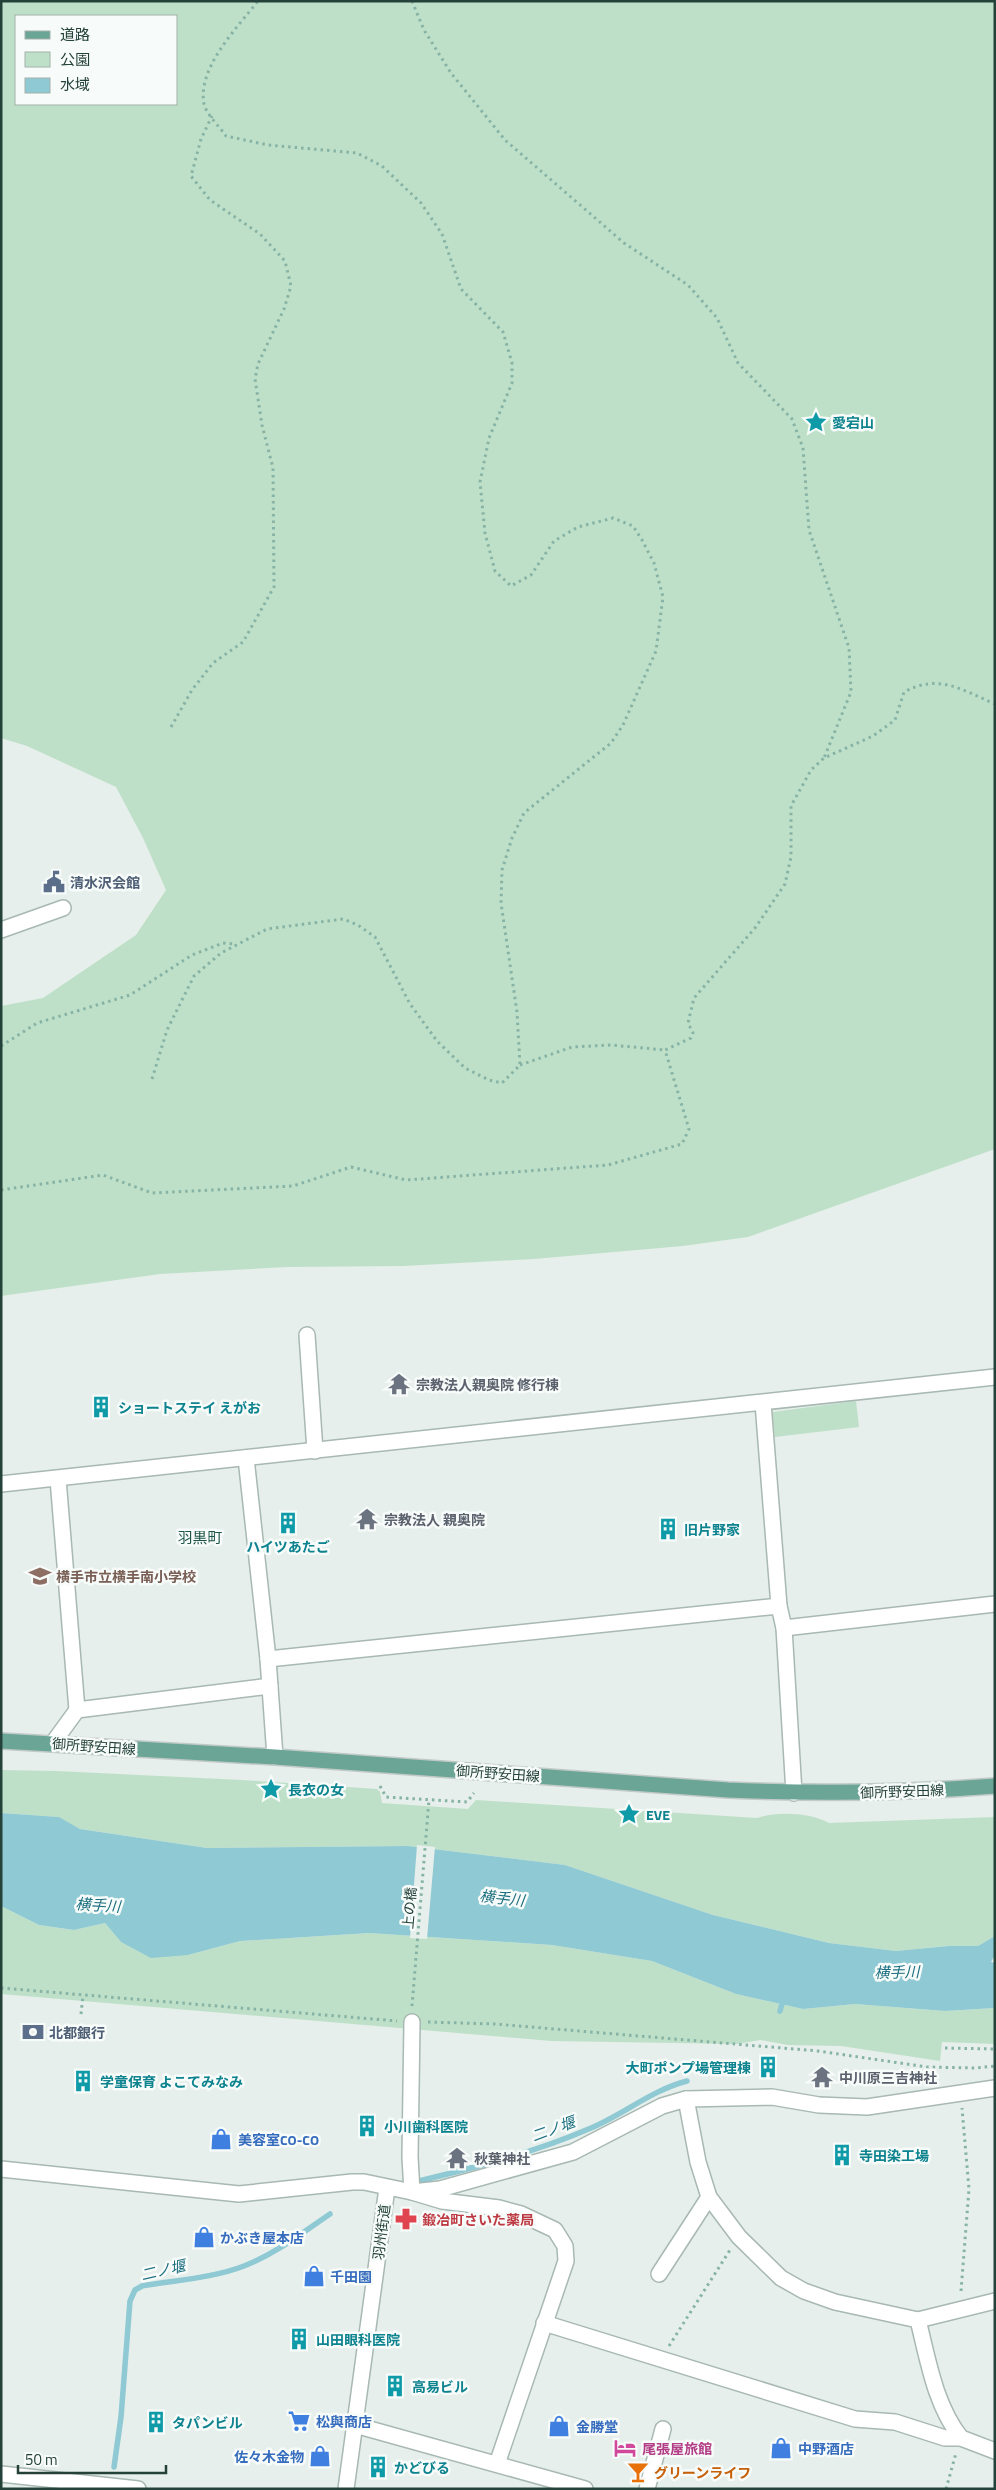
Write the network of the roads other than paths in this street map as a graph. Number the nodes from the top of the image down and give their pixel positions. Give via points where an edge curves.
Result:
1 (63, 908) dead end
2 (1, 930) edge
3 (307, 1335) dead end
4 (995, 1378) edge
5 (762, 1402) junction
6 (315, 1451) junction
7 (246, 1458) junction
8 (58, 1479) junction
9 (1, 1484) edge
10 (995, 1604) edge
11 (779, 1606) junction
12 (784, 1628) junction
13 (268, 1659) junction
14 (270, 1686) junction
15 (77, 1710) junction
16 (1, 1741) edge
17 (52, 1743) junction
18 (274, 1757) junction
19 (995, 1786) edge
20 (794, 1793) junction
21 (412, 2015) road end
22 (995, 2088) edge
23 (686, 2099) junction
24 (1, 2169) edge
25 (387, 2188) junction
26 (412, 2192) junction
27 (709, 2197) junction
28 (658, 2274) dead end
29 (995, 2300) edge
30 (918, 2320) junction
31 (544, 2323) junction
32 (355, 2425) junction
33 (663, 2429) dead end
34 (961, 2438) junction
35 (995, 2451) edge
36 (497, 2464) junction
37 (1, 2474) edge
38 (138, 2489) edge
39 (346, 2489) edge
40 (585, 2489) edge
41 (647, 2489) edge

1 - 2 street
3 - 6 street
4 - 5 street
5 - 6 street
5 - 11 street
6 - 7 street
7 - 8 street
7 - 13 street
8 - 9 street
8 - 15 street
10 - 12 street
11 - 12 street
11 - 13 street
12 - 20 street
13 - 14 street
14 - 15 street
14 - 18 street
15 - 17 street
16 - 17 main road, 御所野安田線
17 - 18 main road, 御所野安田線
18 - 20 main road, 御所野安田線
19 - 20 main road, 御所野安田線 via 933,1791
21 - 26 street
22 - 23 street via 867,2107 819,2105 772,2097
23 - 26 street via 662,2106 573,2152 440,2189
23 - 27 street via 698,2162
24 - 25 street, 羽州街道 via 239,2194 352,2182
25 - 26 street
25 - 32 street, 羽州街道
26 - 31 street via 442,2201 499,2208 555,2230 565,2246 566,2261
27 - 28 street
27 - 30 street via 739,2237 781,2278 804,2291 835,2302
29 - 30 street
30 - 34 street via 934,2383 953,2428
31 - 34 street via 855,2419 895,2422 944,2438
31 - 36 street
32 - 36 street
32 - 39 street, 羽州街道
33 - 41 street
34 - 35 street
36 - 40 street
37 - 38 street

